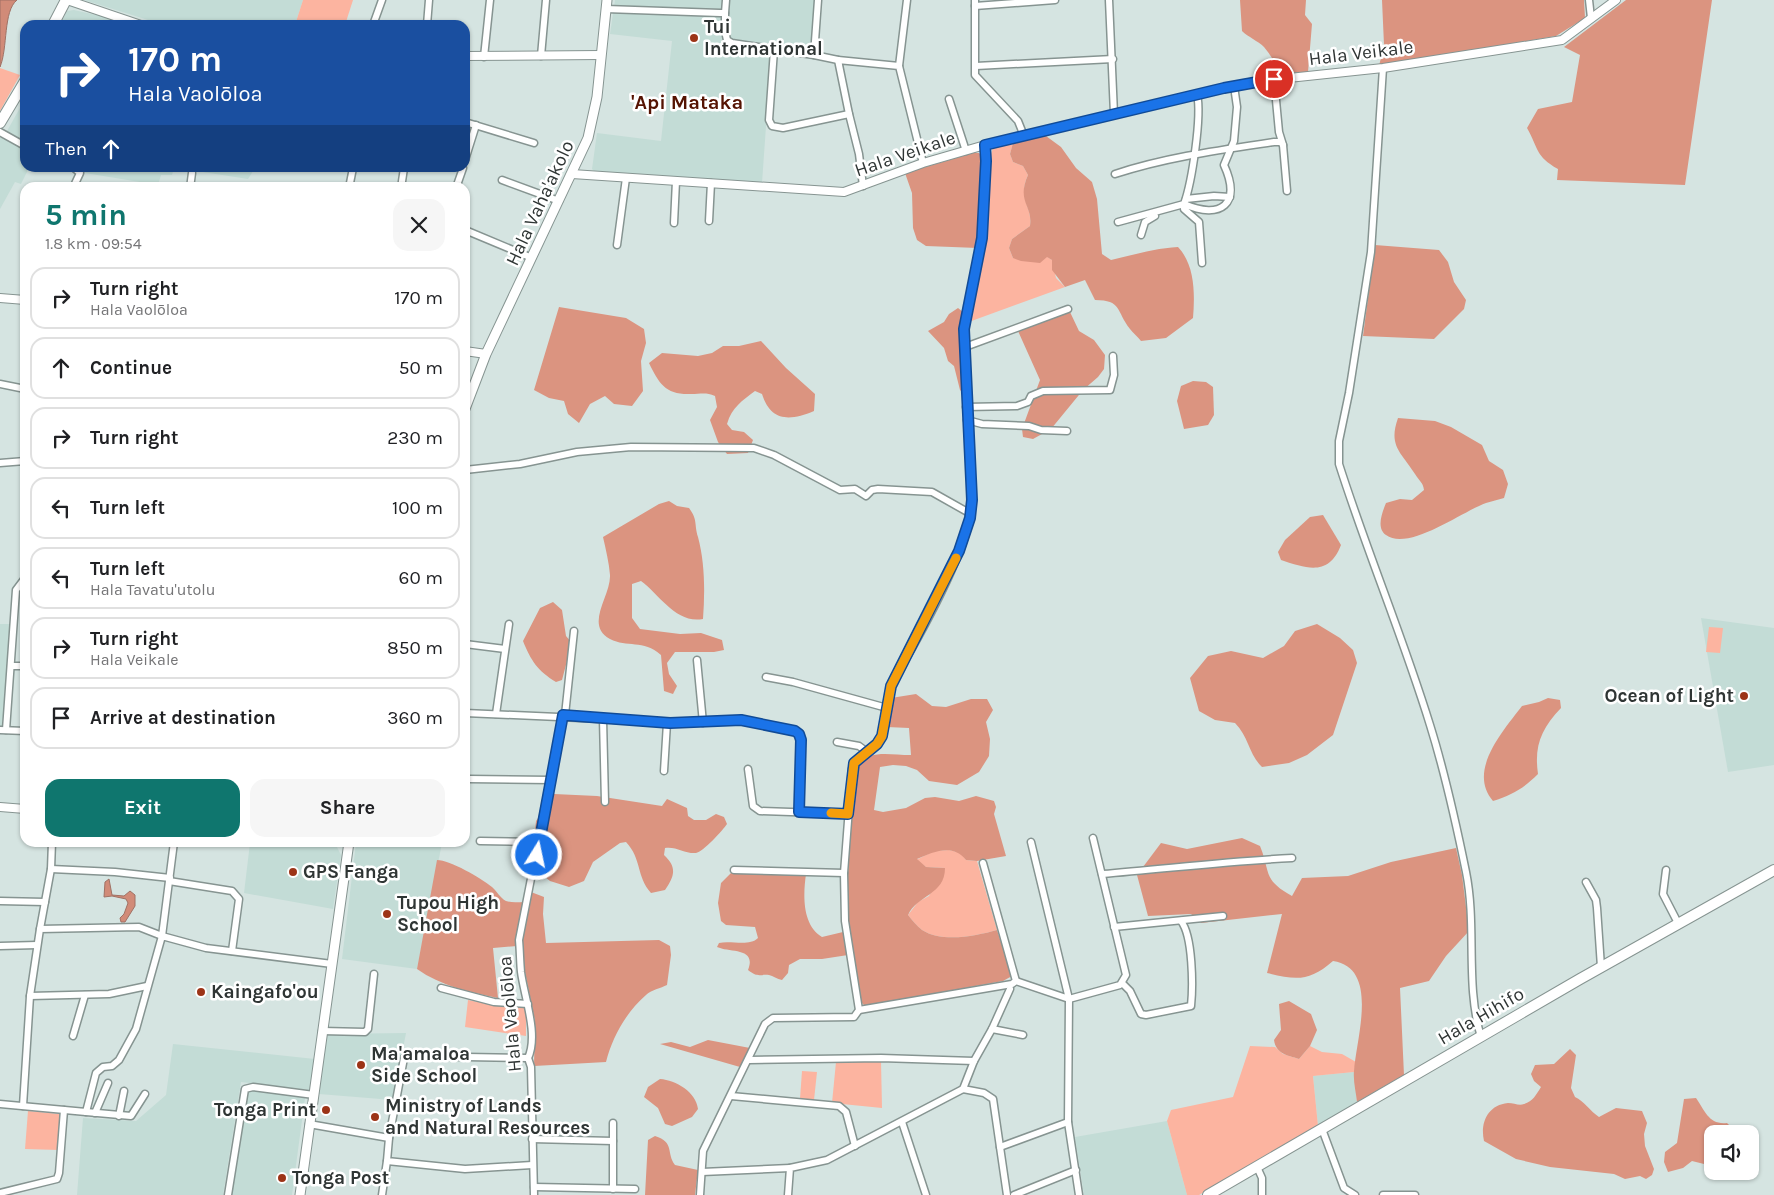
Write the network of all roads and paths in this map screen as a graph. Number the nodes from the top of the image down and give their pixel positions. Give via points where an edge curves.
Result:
1 (66, 0) edge
2 (382, 0) edge
3 (429, 0) edge
4 (490, 0) edge
5 (546, 0) edge
6 (726, 0) edge
7 (818, 0) edge
8 (907, 0) edge
9 (1055, 0) edge
10 (1109, 0) edge
11 (1589, 0) edge
12 (1616, 0) edge
13 (975, 3) edge
14 (606, 4) edge
15 (725, 13) junction
16 (1591, 18) junction
17 (56, 20) edge
18 (113, 20) edge
19 (374, 20) edge
20 (427, 20) edge
21 (774, 50) junction
22 (601, 55) junction
23 (814, 55) junction
24 (470, 56) edge
25 (542, 56) junction
26 (484, 57) junction
27 (1112, 59) junction
28 (838, 60) junction
29 (898, 66) junction
30 (976, 66) junction
31 (1382, 68) junction
32 (1274, 79) junction
33 (1234, 86) junction
34 (20, 91) edge
35 (1197, 94) junction
36 (950, 98) dead end
37 (848, 114) junction
38 (1114, 114) junction
39 (0, 123) edge
40 (470, 123) edge
41 (476, 125) junction
42 (0, 132) edge
43 (1024, 136) junction
44 (20, 143) edge
45 (534, 143) dead end
46 (470, 144) edge
47 (985, 145) junction
48 (1283, 145) junction
49 (1232, 149) junction
50 (966, 151) junction
51 (1193, 155) junction
52 (923, 162) junction
53 (192, 173) dead end
54 (572, 174) junction
55 (1115, 174) dead end
56 (626, 178) junction
57 (502, 180) dead end
58 (676, 181) junction
59 (191, 182) edge
60 (711, 183) junction
61 (863, 186) junction
62 (1287, 191) dead end
63 (1230, 197) junction
64 (559, 201) junction
65 (1185, 202) junction
66 (1163, 211) junction
67 (709, 221) dead end
68 (1118, 222) dead end
69 (674, 223) dead end
70 (470, 232) edge
71 (1141, 235) dead end
72 (617, 245) dead end
73 (532, 258) junction
74 (1202, 264) dead end
75 (0, 298) edge
76 (20, 300) edge
77 (1068, 309) dead end
78 (965, 346) junction
79 (470, 352) edge
80 (486, 354) junction
81 (1113, 356) dead end
82 (0, 384) edge
83 (20, 389) edge
84 (470, 396) edge
85 (966, 407) junction
86 (967, 420) junction
87 (1067, 432) dead end
88 (20, 461) edge
89 (0, 463) edge
90 (470, 469) edge
91 (971, 514) junction
92 (20, 585) edge
93 (509, 624) dead end
94 (574, 630) dead end
95 (470, 645) edge
96 (505, 649) junction
97 (697, 660) dead end
98 (10, 666) junction
99 (20, 666) edge
100 (766, 677) dead end
101 (886, 708) junction
102 (470, 713) edge
103 (496, 714) junction
104 (564, 715) junction
105 (603, 719) junction
106 (667, 723) junction
107 (703, 723) junction
108 (3, 730) edge
109 (20, 731) edge
110 (837, 742) dead end
111 (866, 752) junction
112 (748, 769) dead end
113 (664, 771) dead end
114 (470, 779) edge
115 (550, 780) junction
116 (605, 802) dead end
117 (0, 807) edge
118 (20, 809) edge
119 (799, 812) junction
120 (848, 814) junction
121 (1093, 838) dead end
122 (480, 840) dead end
123 (539, 842) junction
124 (1031, 842) dead end
125 (52, 847) edge
126 (173, 847) edge
127 (347, 847) edge
128 (1292, 858) dead end
129 (983, 863) dead end
130 (51, 869) junction
131 (734, 870) dead end
132 (1666, 870) dead end
133 (1774, 870) edge
134 (844, 872) junction
135 (1102, 874) junction
136 (169, 880) junction
137 (1586, 882) dead end
138 (0, 901) edge
139 (44, 902) junction
140 (1223, 916) dead end
141 (1181, 921) junction
142 (1678, 923) junction
143 (1114, 927) junction
144 (40, 929) junction
145 (162, 936) junction
146 (37, 945) junction
147 (0, 946) edge
148 (232, 951) junction
149 (332, 964) junction
150 (1600, 967) junction
151 (374, 974) dead end
152 (1122, 983) junction
153 (1011, 985) junction
154 (147, 986) junction
155 (441, 988) dead end
156 (85, 994) junction
157 (30, 996) junction
158 (1069, 999) junction
159 (528, 1004) junction
160 (859, 1010) junction
161 (992, 1030) junction
162 (322, 1031) junction
163 (1023, 1035) dead end
164 (73, 1036) dead end
165 (1481, 1037) junction
166 (528, 1058) junction
167 (749, 1060) junction
168 (974, 1061) junction
169 (108, 1083) dead end
170 (963, 1089) junction
171 (124, 1091) dead end
172 (145, 1094) dead end
173 (314, 1095) junction
174 (731, 1096) junction
175 (0, 1104) edge
176 (23, 1106) junction
177 (64, 1110) junction
178 (86, 1112) junction
179 (95, 1113) junction
180 (119, 1116) junction
181 (902, 1122) junction
182 (1068, 1122) junction
183 (613, 1123) dead end
184 (309, 1124) junction
185 (1322, 1129) junction
186 (388, 1138) junction
187 (532, 1139) junction
188 (613, 1141) junction
189 (855, 1146) junction
190 (1000, 1146) junction
191 (387, 1161) junction
192 (532, 1165) junction
193 (1256, 1167) junction
194 (790, 1168) junction
195 (1076, 1170) junction
196 (702, 1172) junction
197 (534, 1187) junction
198 (613, 1189) junction
199 (635, 1189) dead end
200 (0, 1193) edge
201 (228, 1195) edge
202 (300, 1195) edge
203 (382, 1195) edge
204 (534, 1195) edge
205 (700, 1195) edge
206 (788, 1195) edge
207 (925, 1195) edge
208 (1007, 1195) edge
209 (1014, 1195) edge
210 (1079, 1195) edge
211 (1208, 1195) edge
212 (1262, 1195) edge
213 (1355, 1195) edge
214 (1384, 1195) edge
215 (1415, 1195) edge

1 - 17 main road
1 - 18 street
2 - 19 street
3 - 20 street
4 - 26 street
5 - 25 street
6 - 15 street
7 - 23 street
8 - 29 street
9 - 13 street
10 - 27 street
11 - 16 street
12 - 16 street, Hala Veikale
13 - 30 street
14 - 15 street
14 - 22 main road, Hala Vaha'akolo
15 - 21 street via 727,40
16 - 31 street, Hala Veikale via 1562,40
21 - 23 street
21 - 37 street via 769,120 772,126 783,128
22 - 25 street
22 - 54 main road, Hala Vaha'akolo via 594,120
23 - 28 street
24 - 26 street
25 - 26 street
27 - 30 street
27 - 38 street
28 - 29 street
28 - 37 street
29 - 52 street
30 - 43 street via 975,75 1018,121
31 - 32 street, Hala Veikale
31 - 165 street via 1371,252 1339,441 1339,464 1430,725 1444,778 1471,905 1475,1010
32 - 33 street, Hala Veikale
32 - 48 street
33 - 35 street, Hala Veikale
33 - 49 street via 1237,106
34 - 39 main road
35 - 38 street, Hala Veikale
35 - 51 street via 1199,106
36 - 50 street
37 - 61 street via 859,154
38 - 43 street, Hala Veikale
40 - 41 street
41 - 45 street
41 - 46 street
42 - 44 street
43 - 47 street, Hala Veikale
47 - 50 street, Hala Veikale
47 - 78 street via 982,238 964,318
48 - 49 street via 1274,142
48 - 62 street
49 - 51 street
49 - 63 street via 1224,166 1230,179
50 - 52 street, Hala Veikale
51 - 55 street via 1152,162
51 - 65 street
52 - 61 street, Hala Veikale
53 - 59 street
54 - 56 street, Hala Veikale
54 - 64 main road, Hala Vaha'akolo
56 - 58 street, Hala Veikale
56 - 72 street
57 - 64 street
58 - 60 street, Hala Veikale
58 - 69 street
60 - 61 street, Hala Veikale via 844,192
60 - 67 street
63 - 65 street via 1214,196
63 - 65 street via 1226,206 1198,211
64 - 73 main road, Hala Vaha'akolo
65 - 66 street
65 - 74 street via 1184,209 1199,222
66 - 68 street
66 - 71 street via 1145,222
70 - 73 street
73 - 80 main road, Hala Vaha'akolo
75 - 76 street
77 - 78 street
78 - 85 street
79 - 80 street
80 - 84 main road, Hala Vaha'akolo
81 - 85 street via 1114,374 1110,390 1043,392 1017,406
82 - 83 street
85 - 86 street
86 - 87 street
86 - 91 street
88 - 89 street
90 - 91 street via 622,448 754,448 840,490 855,489 866,496 878,489 932,492
91 - 101 street via 959,551 891,686
92 - 98 street via 16,590
93 - 96 street
94 - 104 street, Hala Vaolōloa
95 - 96 street
96 - 103 street
97 - 107 street
98 - 99 street
98 - 108 street
100 - 101 street
101 - 111 street via 882,736
102 - 103 street
103 - 104 street
104 - 105 street
104 - 115 street, Hala Vaolōloa
105 - 106 street
105 - 116 street
106 - 107 street
106 - 113 street
107 - 119 street via 741,720 799,734
108 - 109 street
110 - 111 street via 859,746
111 - 120 street via 854,763
112 - 119 street via 753,806 760,811
114 - 115 street
115 - 123 street, Hala Vaolōloa
117 - 118 street
119 - 120 street
120 - 134 street
121 - 135 street
122 - 123 street
123 - 159 street, Hala Vaolōloa via 519,940 521,973
124 - 158 street
125 - 130 street
126 - 136 street
127 - 149 main road
128 - 135 street
129 - 153 street via 1017,978
130 - 136 street via 150,874
130 - 139 street
131 - 134 street
132 - 142 street via 1663,894
133 - 142 main road, Hala Hihifo
134 - 160 street via 845,921
135 - 143 street
136 - 145 street
136 - 148 street via 237,894
137 - 150 street via 1597,908
138 - 139 street
139 - 144 street
140 - 141 street
141 - 143 street
141 - 152 street via 1189,950 1191,1006 1141,1014 1130,991
142 - 150 main road, Hala Hihifo
143 - 152 street via 1126,976
144 - 145 street via 139,927
144 - 146 street
145 - 148 street via 198,947
145 - 154 street
146 - 147 street
146 - 157 street
148 - 149 street
149 - 162 main road
150 - 165 main road, Hala Hihifo
151 - 162 street via 368,1029 365,1032
152 - 158 street
153 - 158 street
153 - 160 street
153 - 161 street
154 - 156 street via 109,994
154 - 178 street via 136,1029 119,1060 96,1073
155 - 159 street via 494,1002
156 - 157 street
156 - 164 street
157 - 176 street
158 - 182 street
159 - 166 street, Hala Vaolōloa via 531,1051
160 - 167 street via 854,1017 773,1018 765,1024
161 - 163 street
161 - 168 street
162 - 173 main road
165 - 185 main road, Hala Hihifo
166 - 186 street via 404,1058
166 - 187 street, Hala Vaolōloa via 531,1067
167 - 168 street via 881,1058
167 - 174 street
168 - 170 street
169 - 179 street
170 - 181 street
170 - 190 street via 984,1093 993,1099
171 - 180 street
172 - 180 street via 135,1113
173 - 184 main road
173 - 201 street via 253,1087 245,1089
174 - 189 street via 839,1106 846,1112
174 - 196 street via 703,1151
175 - 176 street
176 - 177 street
177 - 178 street
177 - 200 street via 56,1179
178 - 179 street
179 - 180 street
181 - 189 street
181 - 207 street
182 - 190 street
182 - 195 street
183 - 188 street
184 - 186 street
184 - 202 main road
185 - 193 main road, Hala Hihifo
185 - 213 street via 1344,1188
186 - 191 street
187 - 188 street
187 - 192 street, Hala Vaolōloa
188 - 198 street
189 - 194 street via 827,1160
190 - 208 street
191 - 192 street via 466,1169
191 - 203 street
192 - 197 street, Hala Vaolōloa
193 - 211 main road, Hala Hihifo
193 - 212 street via 1262,1178
194 - 196 street
194 - 206 street
195 - 209 street
195 - 210 street
196 - 205 street
197 - 198 street
197 - 204 street, Hala Vaolōloa
198 - 199 street
214 - 215 street

